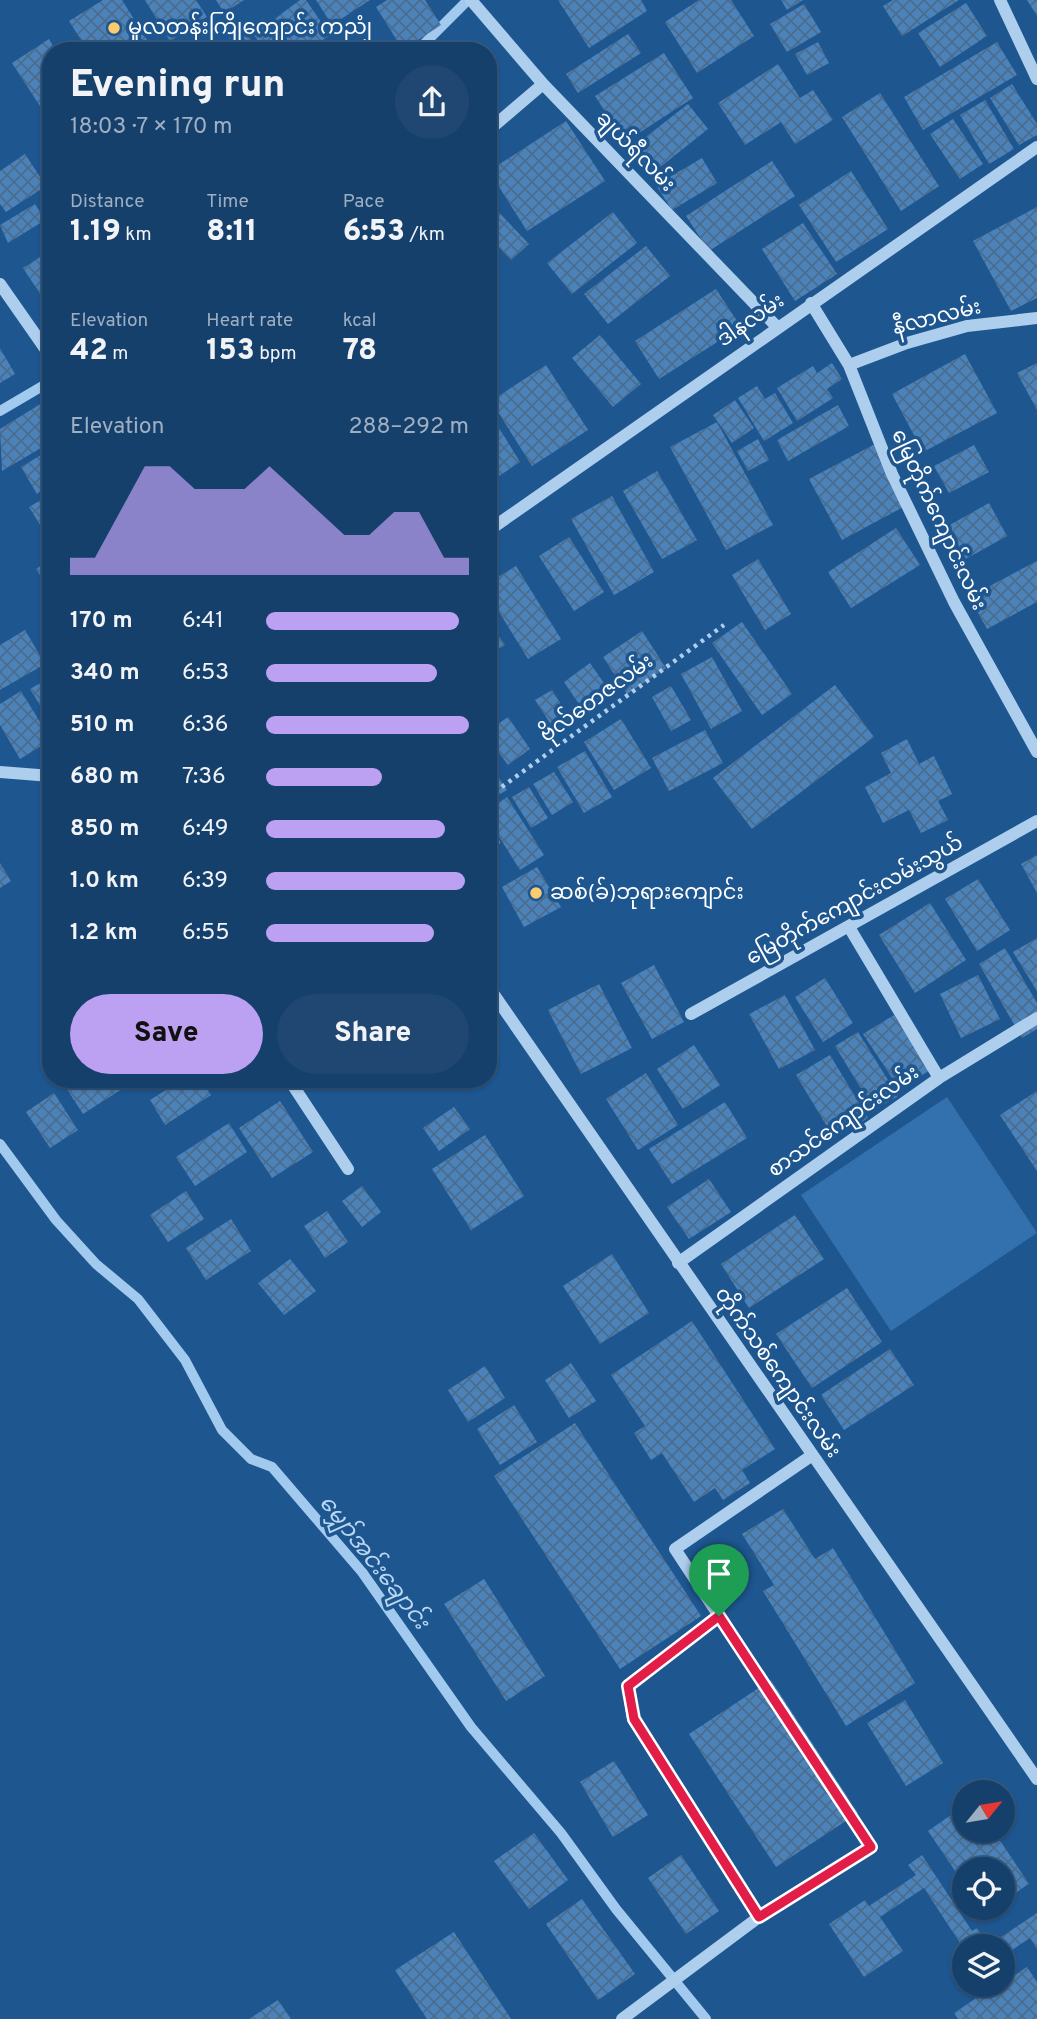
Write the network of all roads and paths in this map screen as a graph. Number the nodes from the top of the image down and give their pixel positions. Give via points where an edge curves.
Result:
1 (471, 0) edge
2 (1000, 0) edge
3 (1037, 79) edge
4 (543, 84) junction
5 (497, 123) edge
6 (1037, 147) edge
7 (0, 284) edge
8 (811, 303) junction
9 (1037, 318) edge
10 (776, 327) junction
11 (42, 344) edge
12 (849, 365) junction
13 (497, 525) edge
14 (724, 625) dead end
15 (1037, 752) edge
16 (0, 772) edge
17 (42, 775) edge
18 (497, 790) edge
19 (1037, 821) edge
20 (849, 927) junction
21 (497, 999) edge
22 (691, 1014) dead end
23 (1037, 1018) edge
24 (939, 1078) junction
25 (295, 1088) edge
26 (348, 1169) dead end
27 (678, 1264) junction
28 (811, 1456) junction
29 (719, 1616) junction
30 (1037, 1779) edge
31 (759, 1917) junction
32 (622, 2019) edge

1 - 4 street, ချယ်ရီလမ်း
2 - 3 street
4 - 5 street
4 - 10 street, ချယ်ရီလမ်း
6 - 8 street, ဒါနလမ်း
7 - 11 street
8 - 10 street, ဒါနလမ်း
8 - 12 street, မြေတိုက်ကျောင်းလမ်း
9 - 12 street, နီလာလမ်း via 967,326
10 - 13 street, ဒါနလမ်း
12 - 15 street, မြေတိုက်ကျောင်းလမ်း via 892,474 954,602
14 - 18 path, ဗိုလ်တေဇလမ်း
16 - 17 street
19 - 20 street, မြေတိုက်ကျောင်းလမ်းသွယ်
20 - 22 street, မြေတိုက်ကျောင်းလမ်းသွယ်
20 - 24 street
21 - 27 street, တိုက်သစ်ကျောင်းလမ်း
23 - 24 street, စာသင်ကျောင်းလမ်း
24 - 27 street, စာသင်ကျောင်းလမ်း
25 - 26 street
27 - 28 street, တိုက်သစ်ကျောင်းလမ်း
28 - 29 street via 675,1549
28 - 30 street, တိုက်သစ်ကျောင်းလမ်း
29 - 31 street via 628,1686 634,1719
29 - 31 street via 871,1847
31 - 32 street

